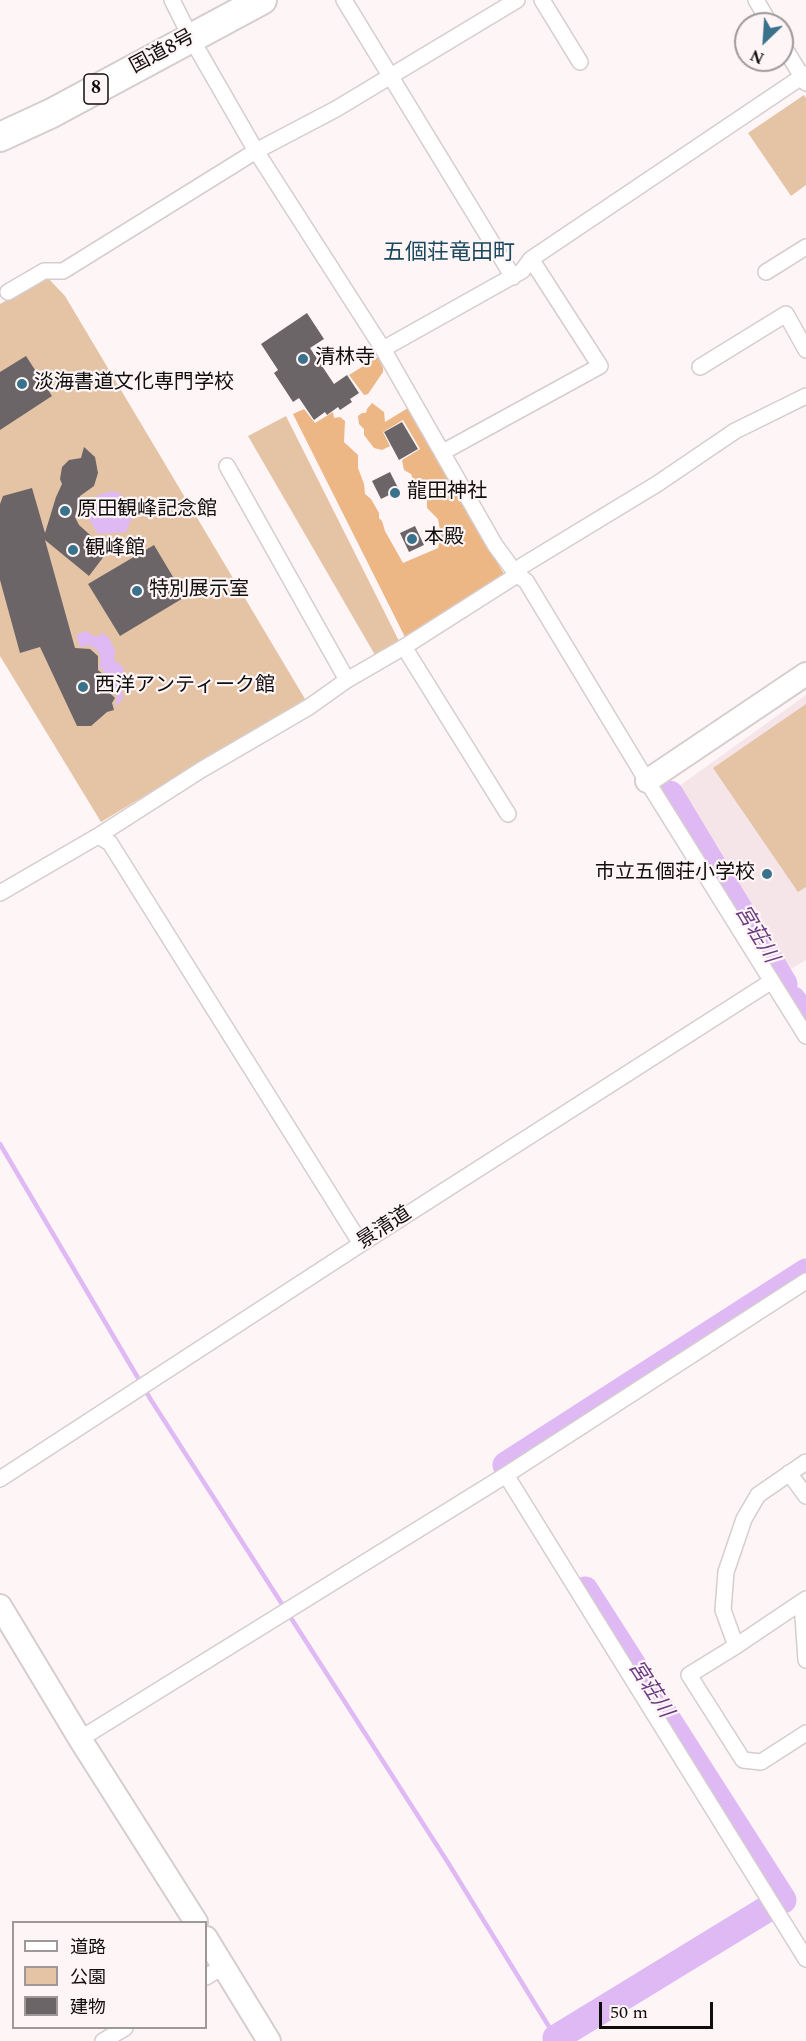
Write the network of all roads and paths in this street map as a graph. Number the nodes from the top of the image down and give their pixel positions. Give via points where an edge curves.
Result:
1 (172, 0) edge
2 (262, 0) edge
3 (344, 0) edge
4 (517, 0) edge
5 (542, 0) edge
6 (191, 38) junction
7 (580, 62) dead end
8 (794, 63) edge
9 (389, 75) junction
10 (804, 78) edge
11 (0, 137) edge
12 (256, 151) junction
13 (806, 247) edge
14 (531, 259) junction
15 (766, 272) dead end
16 (513, 277) junction
17 (8, 292) dead end
18 (383, 349) junction
19 (806, 350) edge
20 (700, 367) dead end
21 (806, 396) edge
22 (443, 452) junction
23 (227, 466) dead end
24 (517, 575) junction
25 (404, 647) junction
26 (806, 674) edge
27 (347, 680) junction
28 (647, 781) junction
29 (508, 814) dead end
30 (98, 836) junction
31 (0, 893) edge
32 (772, 981) junction
33 (806, 1036) edge
34 (361, 1244) junction
35 (806, 1281) edge
36 (806, 1462) edge
37 (789, 1473) junction
38 (506, 1474) junction
39 (0, 1479) edge
40 (806, 1496) edge
41 (804, 1600) edge
42 (0, 1606) edge
43 (736, 1646) junction
44 (806, 1660) edge
45 (806, 1734) edge
46 (80, 1739) junction
47 (195, 1921) edge
48 (207, 1942) edge
49 (806, 1959) edge
50 (214, 1972) edge
51 (123, 2029) edge
52 (103, 2041) edge
53 (269, 2041) edge

1 - 6 street
2 - 6 highway, 国道8号 / 8
3 - 9 street
4 - 9 street
5 - 7 street
6 - 11 highway, 国道8号 / 8
6 - 12 street
8 - 10 street
9 - 12 street via 336,109
9 - 16 street
10 - 14 street
12 - 17 street via 63,271 44,271
12 - 18 street
13 - 15 street
14 - 16 street
14 - 22 street via 600,366
16 - 18 street
18 - 22 street
19 - 20 street via 786,314
21 - 24 street via 735,431 657,484 522,566
22 - 24 street via 495,545
23 - 27 street
24 - 25 street
24 - 28 street via 526,581
25 - 27 street
25 - 29 street
26 - 28 street
27 - 30 street
28 - 32 street
30 - 31 street
30 - 34 street via 110,843
32 - 33 street
32 - 34 street, 景清道
34 - 39 street, 景清道
35 - 38 street
36 - 37 street
37 - 40 street
37 - 43 street via 758,1495 744,1519 726,1572 723,1610
38 - 46 street
38 - 49 street
41 - 43 street
41 - 44 street
42 - 46 street
43 - 45 street via 689,1675 743,1760 761,1762
46 - 47 street
48 - 50 street
50 - 53 street
51 - 52 street

